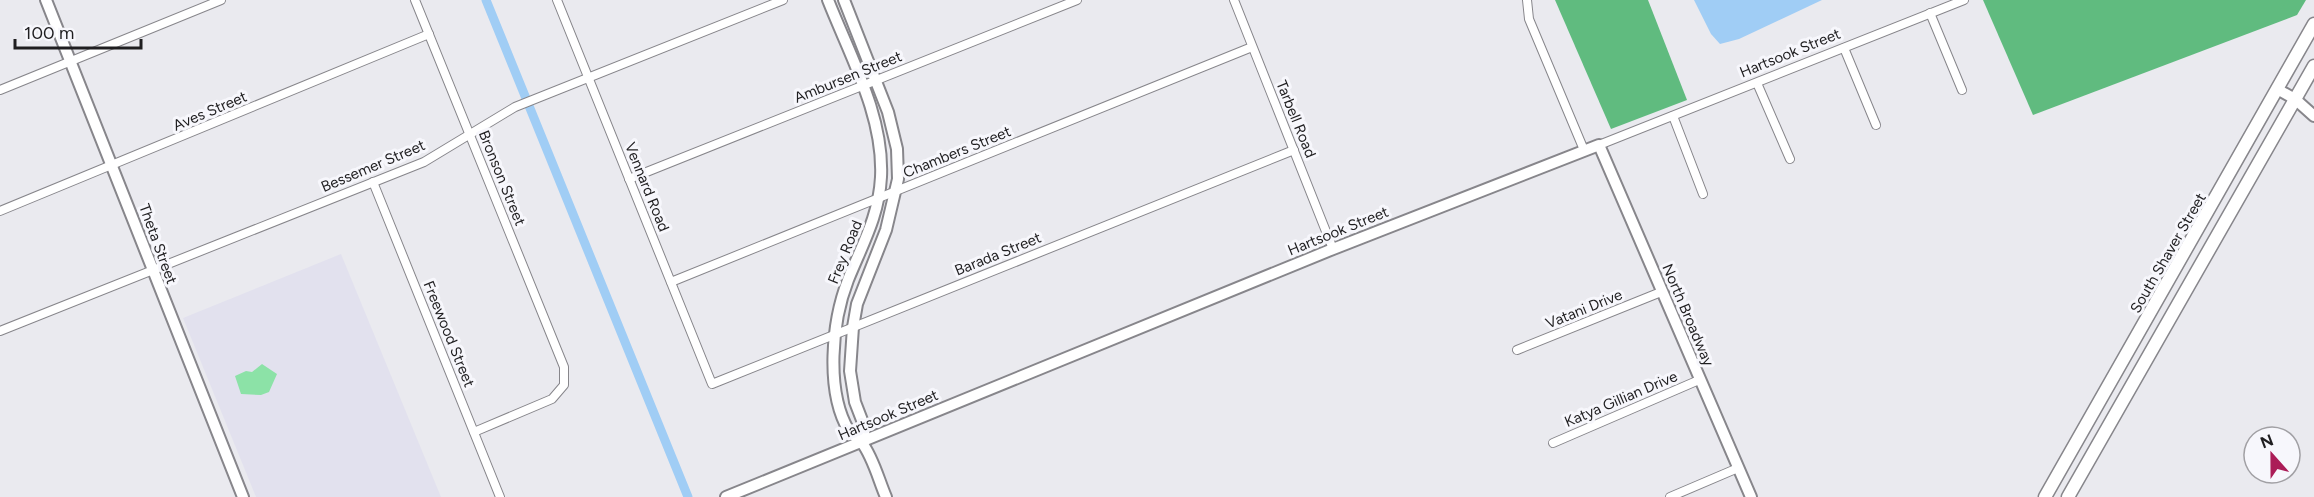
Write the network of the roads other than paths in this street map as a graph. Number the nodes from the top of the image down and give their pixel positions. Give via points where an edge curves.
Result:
1 (46, 0) edge
2 (221, 0) edge
3 (415, 0) edge
4 (557, 0) edge
5 (783, 0) edge
6 (828, 0) edge
7 (844, 0) edge
8 (1077, 0) edge
9 (1234, 0) edge
10 (1527, 0) edge
11 (1964, 0) edge
12 (1930, 13) junction
13 (2314, 24) edge
14 (429, 34) junction
15 (1252, 47) junction
16 (1844, 48) junction
17 (71, 61) junction
18 (2314, 66) edge
19 (588, 78) junction
20 (876, 80) junction
21 (1757, 83) junction
22 (862, 86) junction
23 (2277, 89) junction
24 (0, 90) edge
25 (1962, 90) dead end
26 (2295, 99) junction
27 (1673, 116) junction
28 (2314, 116) edge
29 (1876, 125) dead end
30 (470, 135) junction
31 (1599, 145) junction
32 (1294, 150) junction
33 (1584, 150) junction
34 (1790, 159) dead end
35 (112, 166) junction
36 (629, 179) junction
37 (373, 182) junction
38 (895, 191) junction
39 (1703, 194) dead end
40 (876, 199) junction
41 (0, 211) edge
42 (1333, 249) junction
43 (152, 269) junction
44 (671, 282) junction
45 (1661, 292) junction
46 (853, 327) junction
47 (0, 331) edge
48 (834, 335) junction
49 (1517, 350) dead end
50 (2113, 379) junction
51 (1699, 380) junction
52 (712, 384) joint
53 (2128, 388) junction
54 (474, 432) junction
55 (862, 443) junction
56 (1553, 443) dead end
57 (1738, 468) junction
58 (2049, 491) edge
59 (2068, 496) edge
60 (243, 497) edge
61 (500, 497) edge
62 (726, 497) edge
63 (886, 497) edge
64 (1670, 497) edge
65 (1751, 497) edge

1 - 17 street, Theta Street
2 - 17 street
3 - 14 street, Bronson Street
4 - 19 street, Vennard Road
5 - 19 street, Bessemer Street
6 - 22 street, Frey Road
7 - 20 street, Frey Road
8 - 20 street, Ambursen Street
9 - 15 street, Tarbell Road
10 - 33 street via 1529,19
11 - 12 street, Hartsook Street
12 - 16 street, Hartsook Street
12 - 25 street
13 - 23 main road, South Shaver Street
14 - 30 street, Bronson Street
14 - 35 street, Aves Street
15 - 32 street, Tarbell Road
15 - 38 street, Chambers Street
16 - 21 street, Hartsook Street
16 - 29 street
17 - 24 street
17 - 35 street, Theta Street
18 - 26 main road
19 - 30 street, Bessemer Street via 515,107
19 - 36 street, Vennard Road
20 - 22 street, Ambursen Street
20 - 38 street, Frey Road via 897,149
21 - 27 street, Hartsook Street
21 - 34 street
22 - 36 street, Ambursen Street
22 - 40 street, Frey Road via 880,148 881,179
23 - 26 street
23 - 50 main road, South Shaver Street
26 - 28 street
26 - 53 main road
27 - 31 street, Hartsook Street
27 - 39 street
30 - 37 street, Bessemer Street via 424,162
30 - 54 street, Bronson Street via 564,366 564,385 552,399
31 - 33 street, Hartsook Street
31 - 45 street, North Broadway
32 - 42 street, Tarbell Road
32 - 46 street, Barada Street
33 - 42 street, Hartsook Street
35 - 41 street, Aves Street
35 - 43 street, Theta Street
36 - 44 street, Vennard Road
37 - 43 street, Bessemer Street
37 - 54 street, Freewood Street
38 - 40 street, Chambers Street
38 - 46 street, Frey Road
40 - 44 street, Chambers Street
40 - 48 street, Frey Road via 874,222 847,282
42 - 55 street, Hartsook Street
43 - 47 street, Bessemer Street
43 - 60 street, Theta Street
44 - 52 street, Vennard Road
45 - 49 street, Vatani Drive
45 - 51 street, North Broadway
46 - 48 street, Barada Street
46 - 55 street, Frey Road via 850,370 855,402 865,428
48 - 52 street, Barada Street
48 - 55 street, Frey Road via 839,401 849,432
50 - 53 main road
50 - 58 main road, South Shaver Street
51 - 56 street, Katya Gillian Drive
51 - 57 street, North Broadway
53 - 59 main road
54 - 61 street, Freewood Street
55 - 62 street, Hartsook Street
55 - 63 street, Frey Road
57 - 64 street
57 - 65 street, North Broadway
58 - 59 main road

